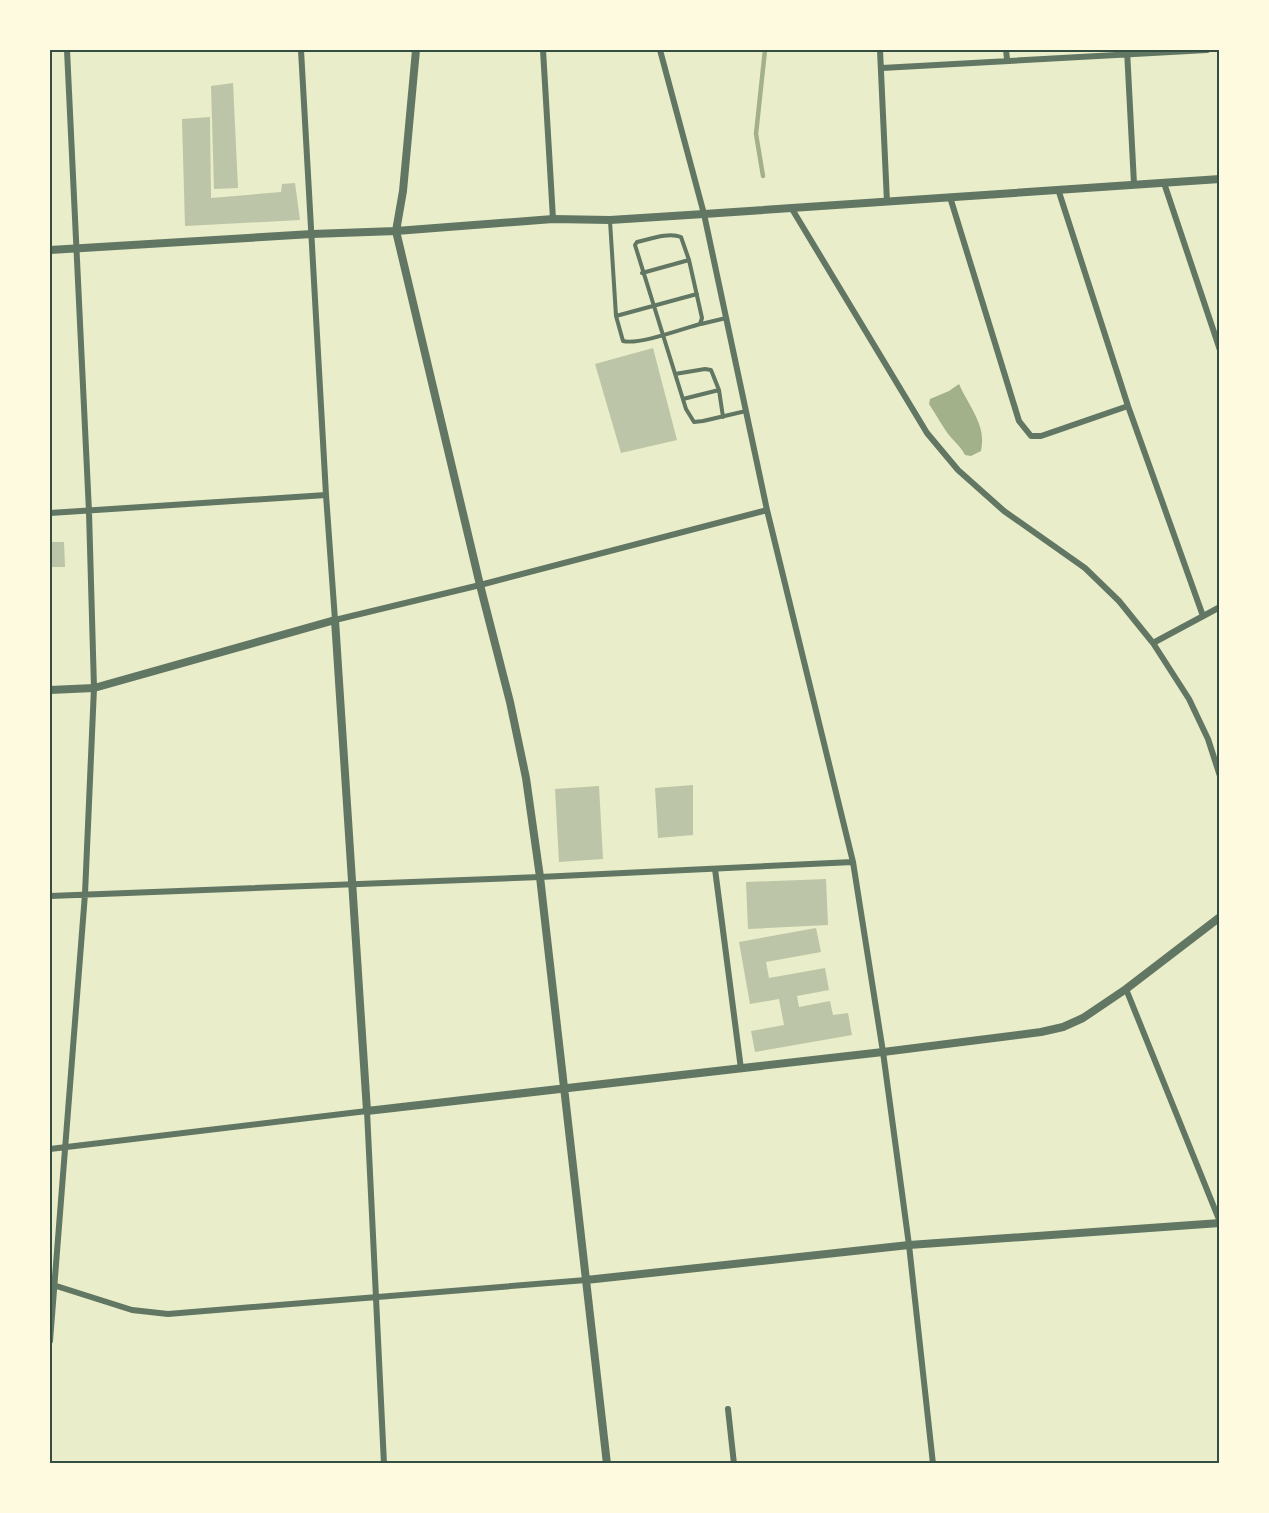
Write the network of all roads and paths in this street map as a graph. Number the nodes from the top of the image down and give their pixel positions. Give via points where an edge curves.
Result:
1 (67, 50) edge
2 (301, 50) edge
3 (416, 50) edge
4 (543, 50) edge
5 (660, 50) edge
6 (880, 50) edge
7 (1006, 50) edge
8 (1207, 50) edge
9 (1127, 52) edge
10 (1007, 59) junction
11 (882, 68) junction
12 (1220, 179) edge
13 (1164, 183) junction
14 (1134, 184) junction
15 (1058, 189) junction
16 (950, 197) junction
17 (887, 202) junction
18 (792, 209) junction
19 (704, 214) junction
20 (553, 219) junction
21 (610, 220) junction
22 (396, 231) junction
23 (312, 234) junction
24 (76, 248) junction
25 (50, 250) edge
26 (689, 260) junction
27 (642, 273) junction
28 (697, 294) junction
29 (653, 307) junction
30 (616, 316) junction
31 (726, 318) junction
32 (700, 324) junction
33 (663, 335) junction
34 (1220, 350) edge
35 (675, 375) junction
36 (719, 390) junction
37 (683, 399) junction
38 (1128, 406) junction
39 (746, 411) junction
40 (723, 417) junction
41 (326, 495) junction
42 (767, 510) junction
43 (89, 512) junction
44 (50, 513) edge
45 (480, 585) junction
46 (1220, 607) edge
47 (1203, 616) junction
48 (335, 620) junction
49 (1153, 643) junction
50 (94, 688) junction
51 (50, 690) edge
52 (1220, 776) edge
53 (853, 862) junction
54 (715, 869) junction
55 (540, 877) junction
56 (352, 884) junction
57 (85, 894) junction
58 (50, 896) edge
59 (1220, 917) edge
60 (1126, 989) junction
61 (883, 1052) junction
62 (741, 1069) junction
63 (564, 1089) junction
64 (367, 1110) junction
65 (66, 1148) junction
66 (50, 1149) edge
67 (1220, 1222) edge
68 (909, 1245) junction
69 (586, 1280) junction
70 (52, 1285) edge
71 (375, 1296) junction
72 (50, 1341) edge
73 (728, 1409) dead end
74 (384, 1464) edge
75 (607, 1464) edge
76 (734, 1464) edge
77 (933, 1464) edge

1 - 24 street
2 - 23 street
3 - 22 street
4 - 20 street
5 - 19 street
6 - 11 street
7 - 10 street
8 - 9 street
9 - 10 street
9 - 14 street
10 - 11 street
11 - 17 street
12 - 13 street
13 - 14 street
13 - 34 street
14 - 15 street
15 - 16 street
15 - 38 street
16 - 17 street
16 - 38 street via 1025,431 1041,436
17 - 18 street
18 - 19 street
18 - 49 street via 927,434 958,470 1005,511 1085,568 1119,601
19 - 21 street
19 - 31 street
20 - 21 street
20 - 22 street
21 - 30 lane
22 - 23 street
22 - 45 street
23 - 24 street
23 - 41 street
24 - 25 street
24 - 43 street
26 - 27 lane
26 - 27 lane via 677,235 637,242 635,250
26 - 28 lane
27 - 29 lane
28 - 29 lane
28 - 32 lane
29 - 30 lane
29 - 33 lane
30 - 33 lane via 626,342
31 - 32 lane
31 - 39 street
32 - 33 lane
33 - 35 lane
35 - 36 lane via 711,370
35 - 37 lane
36 - 37 lane
36 - 40 lane
37 - 40 lane via 694,422
38 - 47 street
39 - 40 lane
39 - 42 street
41 - 43 street
41 - 48 street
42 - 45 street
42 - 53 street
43 - 44 street
43 - 50 street
45 - 48 street
45 - 55 street via 519,745
46 - 47 street
47 - 49 street
48 - 50 street
48 - 56 street
49 - 52 street via 1189,699
50 - 51 street
50 - 57 street
53 - 54 street
53 - 61 street
54 - 55 street
54 - 62 street
55 - 56 street
55 - 63 street
56 - 57 street
56 - 64 street
57 - 58 street
57 - 65 street
59 - 60 street
60 - 61 street via 1063,1027
60 - 67 street
61 - 62 street
61 - 68 street
62 - 63 street
63 - 64 street
63 - 69 street
64 - 65 street
64 - 71 street
65 - 66 street
65 - 70 street
67 - 68 street
68 - 69 street
68 - 77 street
69 - 71 street
69 - 75 street
70 - 71 street via 132,1310 160,1314
70 - 72 street
71 - 74 street
73 - 76 street

